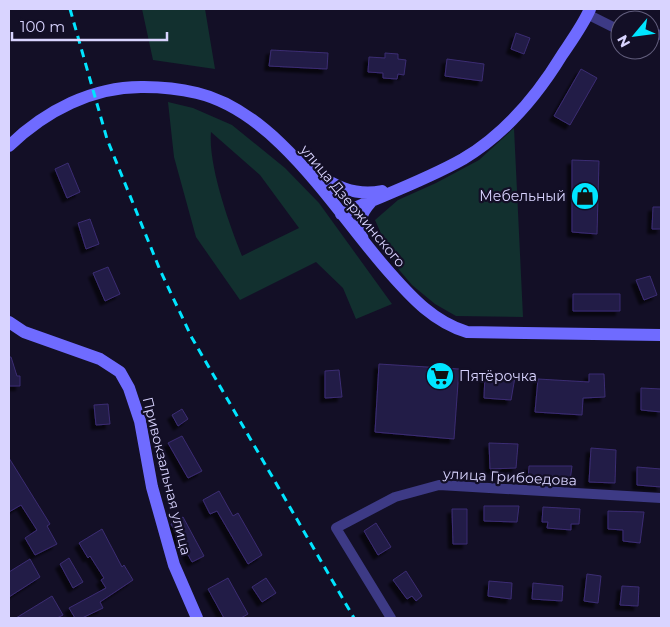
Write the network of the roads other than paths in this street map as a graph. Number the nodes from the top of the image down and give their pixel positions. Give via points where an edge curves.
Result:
1 (588, 11) edge
2 (610, 25) edge
3 (9, 146) edge
4 (300, 163) junction
5 (403, 187) junction
6 (374, 199) junction
7 (341, 214) junction
8 (364, 242) junction
9 (9, 322) edge
10 (9, 331) edge
11 (24, 332) junction
12 (661, 335) edge
13 (661, 498) edge
14 (198, 618) edge
15 (390, 618) edge

1 - 2 street
1 - 5 main road via 547,80 506,127 464,158
3 - 4 main road, улица Дзержинского via 38,120 76,100 113,89 157,87 197,93 237,110
4 - 5 main road via 343,189 359,193
4 - 7 main road, улица Дзержинского
5 - 6 main road
6 - 7 main road
6 - 8 main road via 360,218 359,230
7 - 8 main road, улица Дзержинского
8 - 12 main road, улица Дзержинского via 407,293 424,309 454,328 467,332
9 - 11 main road, Привокзальная улица
10 - 11 main road
11 - 14 main road, Привокзальная улица via 100,359 120,372 140,421 165,537
13 - 15 street, улица Грибоедова via 439,485 395,497 336,528

